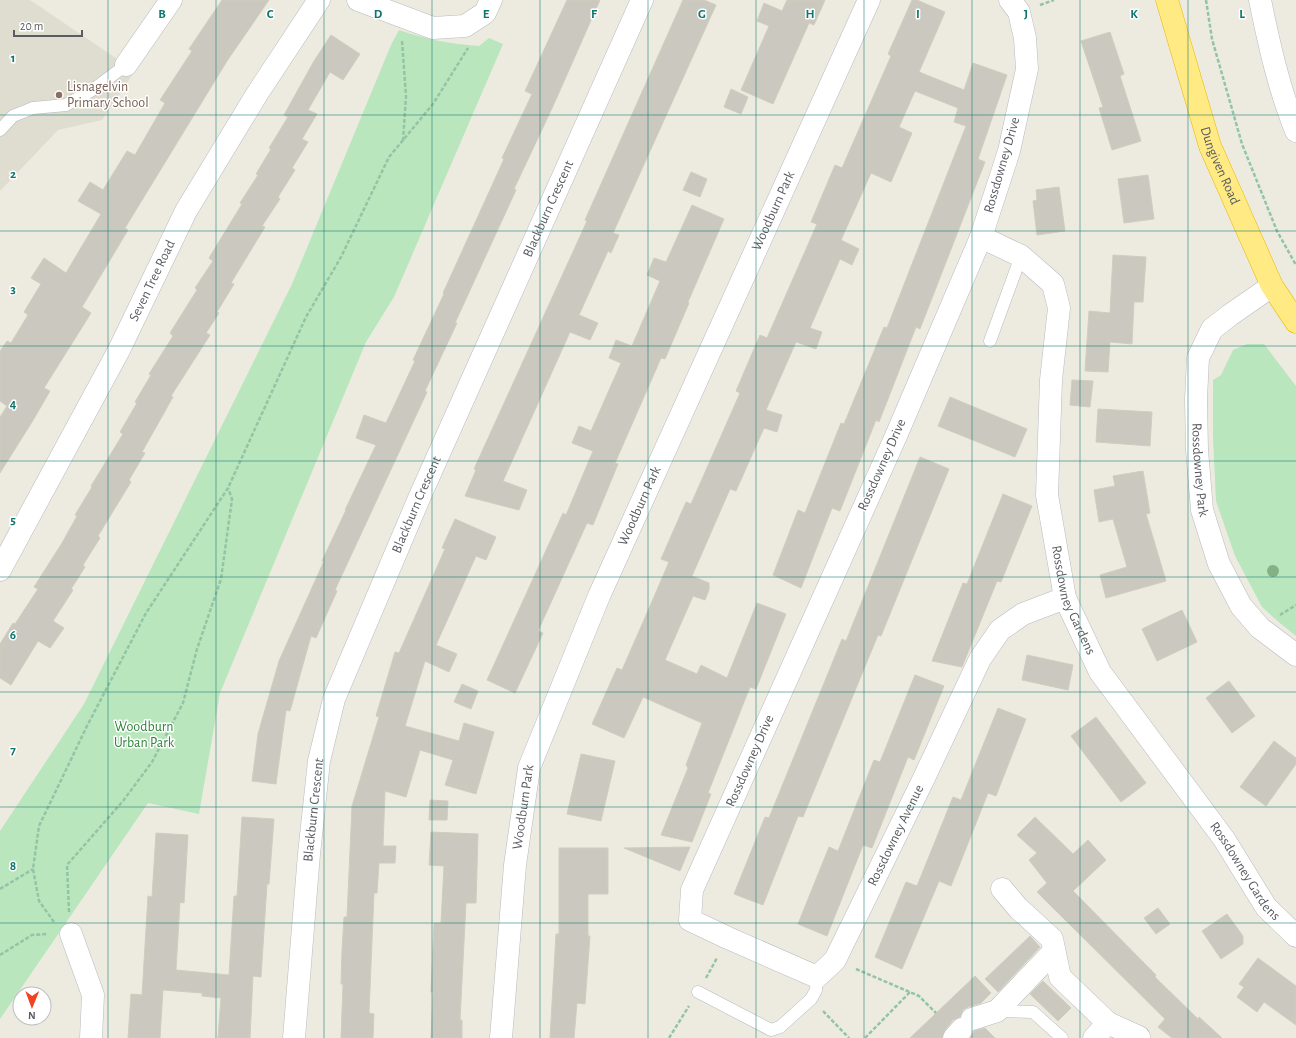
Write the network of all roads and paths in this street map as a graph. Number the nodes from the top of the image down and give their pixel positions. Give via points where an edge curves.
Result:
1 (171, 0) edge
2 (319, 0) edge
3 (358, 0) edge
4 (491, 0) edge
5 (642, 0) edge
6 (869, 0) edge
7 (1010, 0) edge
8 (1166, 0) edge
9 (1206, 0) edge
10 (1260, 0) edge
11 (398, 16) junction
12 (471, 43) dead end
13 (126, 64) joint
14 (0, 130) edge
15 (1296, 131) edge
16 (403, 142) junction
17 (981, 237) junction
18 (1021, 256) junction
19 (1296, 265) edge
20 (1272, 286) junction
21 (1296, 322) edge
22 (990, 341) dead end
23 (228, 488) junction
24 (0, 570) edge
25 (1066, 598) junction
26 (1296, 655) edge
27 (32, 869) junction
28 (0, 889) edge
29 (1002, 889) dead end
30 (71, 934) junction
31 (1296, 936) edge
32 (1054, 951) junction
33 (0, 955) edge
34 (835, 960) junction
35 (817, 977) junction
36 (698, 992) dead end
37 (910, 992) junction
38 (810, 999) junction
39 (997, 1011) junction
40 (936, 1013) dead end
41 (963, 1029) edge
42 (1101, 1031) edge
43 (1139, 1037) edge
44 (91, 1038) edge
45 (294, 1038) edge
46 (501, 1038) edge
47 (849, 1038) edge
48 (865, 1038) edge
49 (1062, 1038) edge

1 - 13 street
2 - 24 street, Seven Tree Road via 257,94 186,211 119,350
3 - 11 street
4 - 11 street via 485,13 465,26 433,28
5 - 45 street, Blackburn Crescent via 420,496 334,699 319,761
6 - 46 street, Woodburn Park via 599,596 529,768 515,865
7 - 17 street, Rossdowney Drive via 1019,12 1025,38 1027,69 1009,150
8 - 20 highway, Dungiven Road via 1210,146
9 - 19 path via 1212,39 1242,144 1277,231
10 - 15 street via 1267,37
11 - 16 path via 406,96
12 - 16 path via 433,104
13 - 14 lane via 94,89 66,105 33,108 13,116
16 - 23 path via 389,157 341,257 306,317
17 - 18 street, Rossdowney Gardens
17 - 35 street, Rossdowney Drive via 896,436 692,890 690,920
18 - 22 lane
18 - 25 street, Rossdowney Gardens via 1053,284 1059,308 1052,380 1047,495
20 - 21 highway, Dungiven Road
20 - 26 street, Rossdowney Park via 1212,329 1198,358 1197,450 1202,510 1219,564 1241,606 1260,628
23 - 27 path via 146,614 87,726 39,826
23 - 30 path via 232,499 221,579 197,650 183,703 152,762 123,801 67,865
25 - 31 street, Rossdowney Gardens via 1100,672 1224,839 1266,907
25 - 34 street, Rossdowney Avenue via 1023,614 1000,630 980,659
27 - 28 path
27 - 30 path via 39,901 54,923
29 - 32 street via 1018,908 1052,939
30 - 33 path via 32,935
30 - 44 street via 93,995
32 - 39 street
32 - 42 street via 1060,977
34 - 35 street, Rossdowney Avenue
34 - 37 path
35 - 38 lane via 816,990
36 - 38 lane via 771,1030 780,1027
37 - 40 path via 919,996
37 - 48 path
38 - 47 path
39 - 41 street
39 - 49 lane via 1033,1012
42 - 43 street

